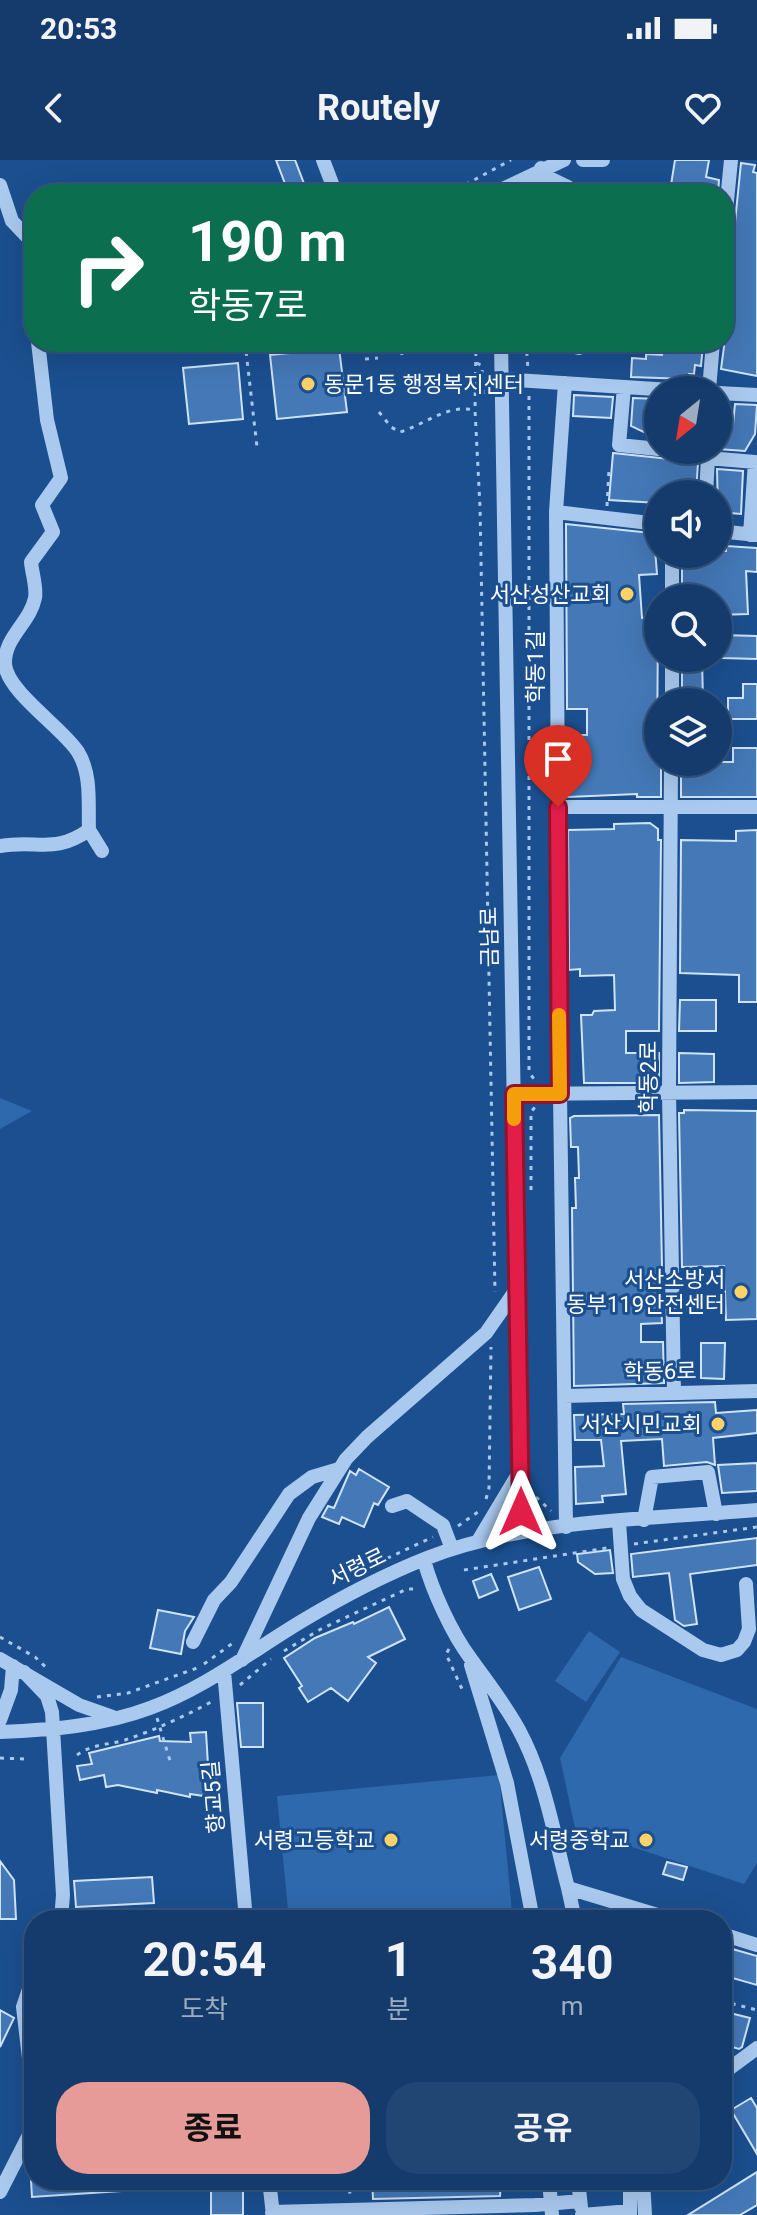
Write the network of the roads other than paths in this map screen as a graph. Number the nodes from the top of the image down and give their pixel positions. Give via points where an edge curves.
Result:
1 (323, 160) edge
2 (564, 160) edge
3 (583, 160) edge
4 (603, 160) edge
5 (731, 160) edge
6 (541, 166) edge
7 (332, 184) edge
8 (510, 184) edge
9 (564, 184) edge
10 (729, 184) edge
11 (0, 185) edge
12 (6, 223) edge
13 (24, 236) edge
14 (39, 352) edge
15 (501, 352) edge
16 (712, 352) edge
17 (710, 376) edge
18 (502, 379) junction
19 (565, 383) junction
20 (624, 387) junction
21 (644, 388) edge
22 (732, 394) edge
23 (757, 395) edge
24 (644, 448) edge
25 (707, 480) edge
26 (556, 512) junction
27 (644, 522) edge
28 (732, 533) edge
29 (753, 535) edge
30 (5, 639) edge
31 (671, 776) edge
32 (671, 805) junction
33 (558, 807) junction
34 (757, 807) edge
35 (89, 830) junction
36 (0, 846) edge
37 (102, 851) dead end
38 (757, 1092) edge
39 (669, 1093) junction
40 (514, 1094) junction
41 (560, 1094) junction
42 (518, 1286) junction
43 (757, 1391) edge
44 (674, 1393) junction
45 (564, 1396) junction
46 (339, 1469) junction
47 (521, 1470) junction
48 (392, 1506) dead end
49 (757, 1510) edge
50 (716, 1514) junction
51 (644, 1520) junction
52 (619, 1522) junction
53 (566, 1527) junction
54 (521, 1532) junction
55 (478, 1541) junction
56 (452, 1549) junction
57 (424, 1560) junction
58 (746, 1584) dead end
59 (193, 1642) dead end
60 (469, 1657) junction
61 (242, 1660) junction
62 (12, 1666) edge
63 (224, 1671) junction
64 (124, 1717) junction
65 (0, 1720) edge
66 (53, 1729) junction
67 (0, 1732) edge
68 (568, 1888) junction
69 (62, 1910) edge
70 (245, 1910) edge
71 (531, 1910) edge
72 (573, 1910) edge
73 (641, 1910) edge
74 (732, 1937) edge
75 (757, 1945) edge
76 (757, 2037) edge
77 (757, 2048) edge
78 (732, 2058) edge
79 (732, 2067) edge
80 (24, 2146) edge
81 (270, 2190) edge
82 (579, 2190) edge
83 (631, 2190) edge
84 (641, 2190) edge
85 (0, 2192) edge
86 (552, 2209) edge
87 (521, 2210) edge
88 (582, 2210) edge
89 (272, 2213) edge
90 (635, 2214) edge

1 - 7 street
2 - 6 street
3 - 4 street
5 - 10 street
6 - 8 street
6 - 9 street
11 - 12 street
12 - 13 street
14 - 30 street via 61,478 42,505 53,532 31,562 35,597 26,618
15 - 18 street, 금남로
16 - 17 street
18 - 19 street
18 - 40 street, 금남로
19 - 20 street
19 - 26 street, 학동1길
20 - 21 street
20 - 24 street via 619,445
22 - 23 street
25 - 29 street via 708,458 755,462
26 - 27 street
26 - 33 street, 학동1길
28 - 29 street
30 - 35 street via 5,665 12,682 78,751 87,773
31 - 32 street, 학동2로
32 - 33 street
32 - 34 street
32 - 39 street, 학동2로
33 - 41 street, 학동1길
35 - 36 street via 74,841 47,847
35 - 37 street
38 - 39 street
39 - 41 street
39 - 44 street, 학동2로
40 - 41 street
40 - 42 street, 금남로
41 - 45 street, 학동1길
42 - 46 street via 486,1333 367,1437
42 - 47 street, 금남로
43 - 44 street, 학동6로
44 - 45 street, 학동6로
45 - 53 street, 학동1길
46 - 59 street via 312,1477 289,1494 214,1600
46 - 61 street via 309,1518
47 - 54 street, 금남로
47 - 55 street
48 - 56 street via 407,1501 443,1525
49 - 50 street, 서령로
50 - 51 street, 서령로
50 - 51 street via 709,1466 652,1477
51 - 52 street, 서령로
52 - 53 street, 서령로
52 - 58 street via 623,1579 630,1596 641,1610 703,1650 721,1655 744,1642 749,1629
53 - 54 street, 서령로
54 - 55 street, 서령로
55 - 56 street, 서령로
56 - 57 street, 서령로
57 - 60 street
57 - 61 street, 서령로 via 318,1612
60 - 68 street via 504,1703 533,1757
60 - 71 street via 507,1783
61 - 63 street, 서령로
62 - 64 street via 86,1709
62 - 65 street via 11,1690
62 - 66 street via 49,1700
63 - 64 street, 서령로
63 - 70 street, 향교5길
64 - 66 street, 서령로
66 - 67 street, 서령로
66 - 69 street
68 - 72 street
68 - 73 street
74 - 75 street
76 - 78 street
77 - 79 street
80 - 85 street
81 - 89 street
82 - 88 street
83 - 90 street
84 - 90 street
86 - 87 street
86 - 88 street
87 - 89 street
88 - 90 street

